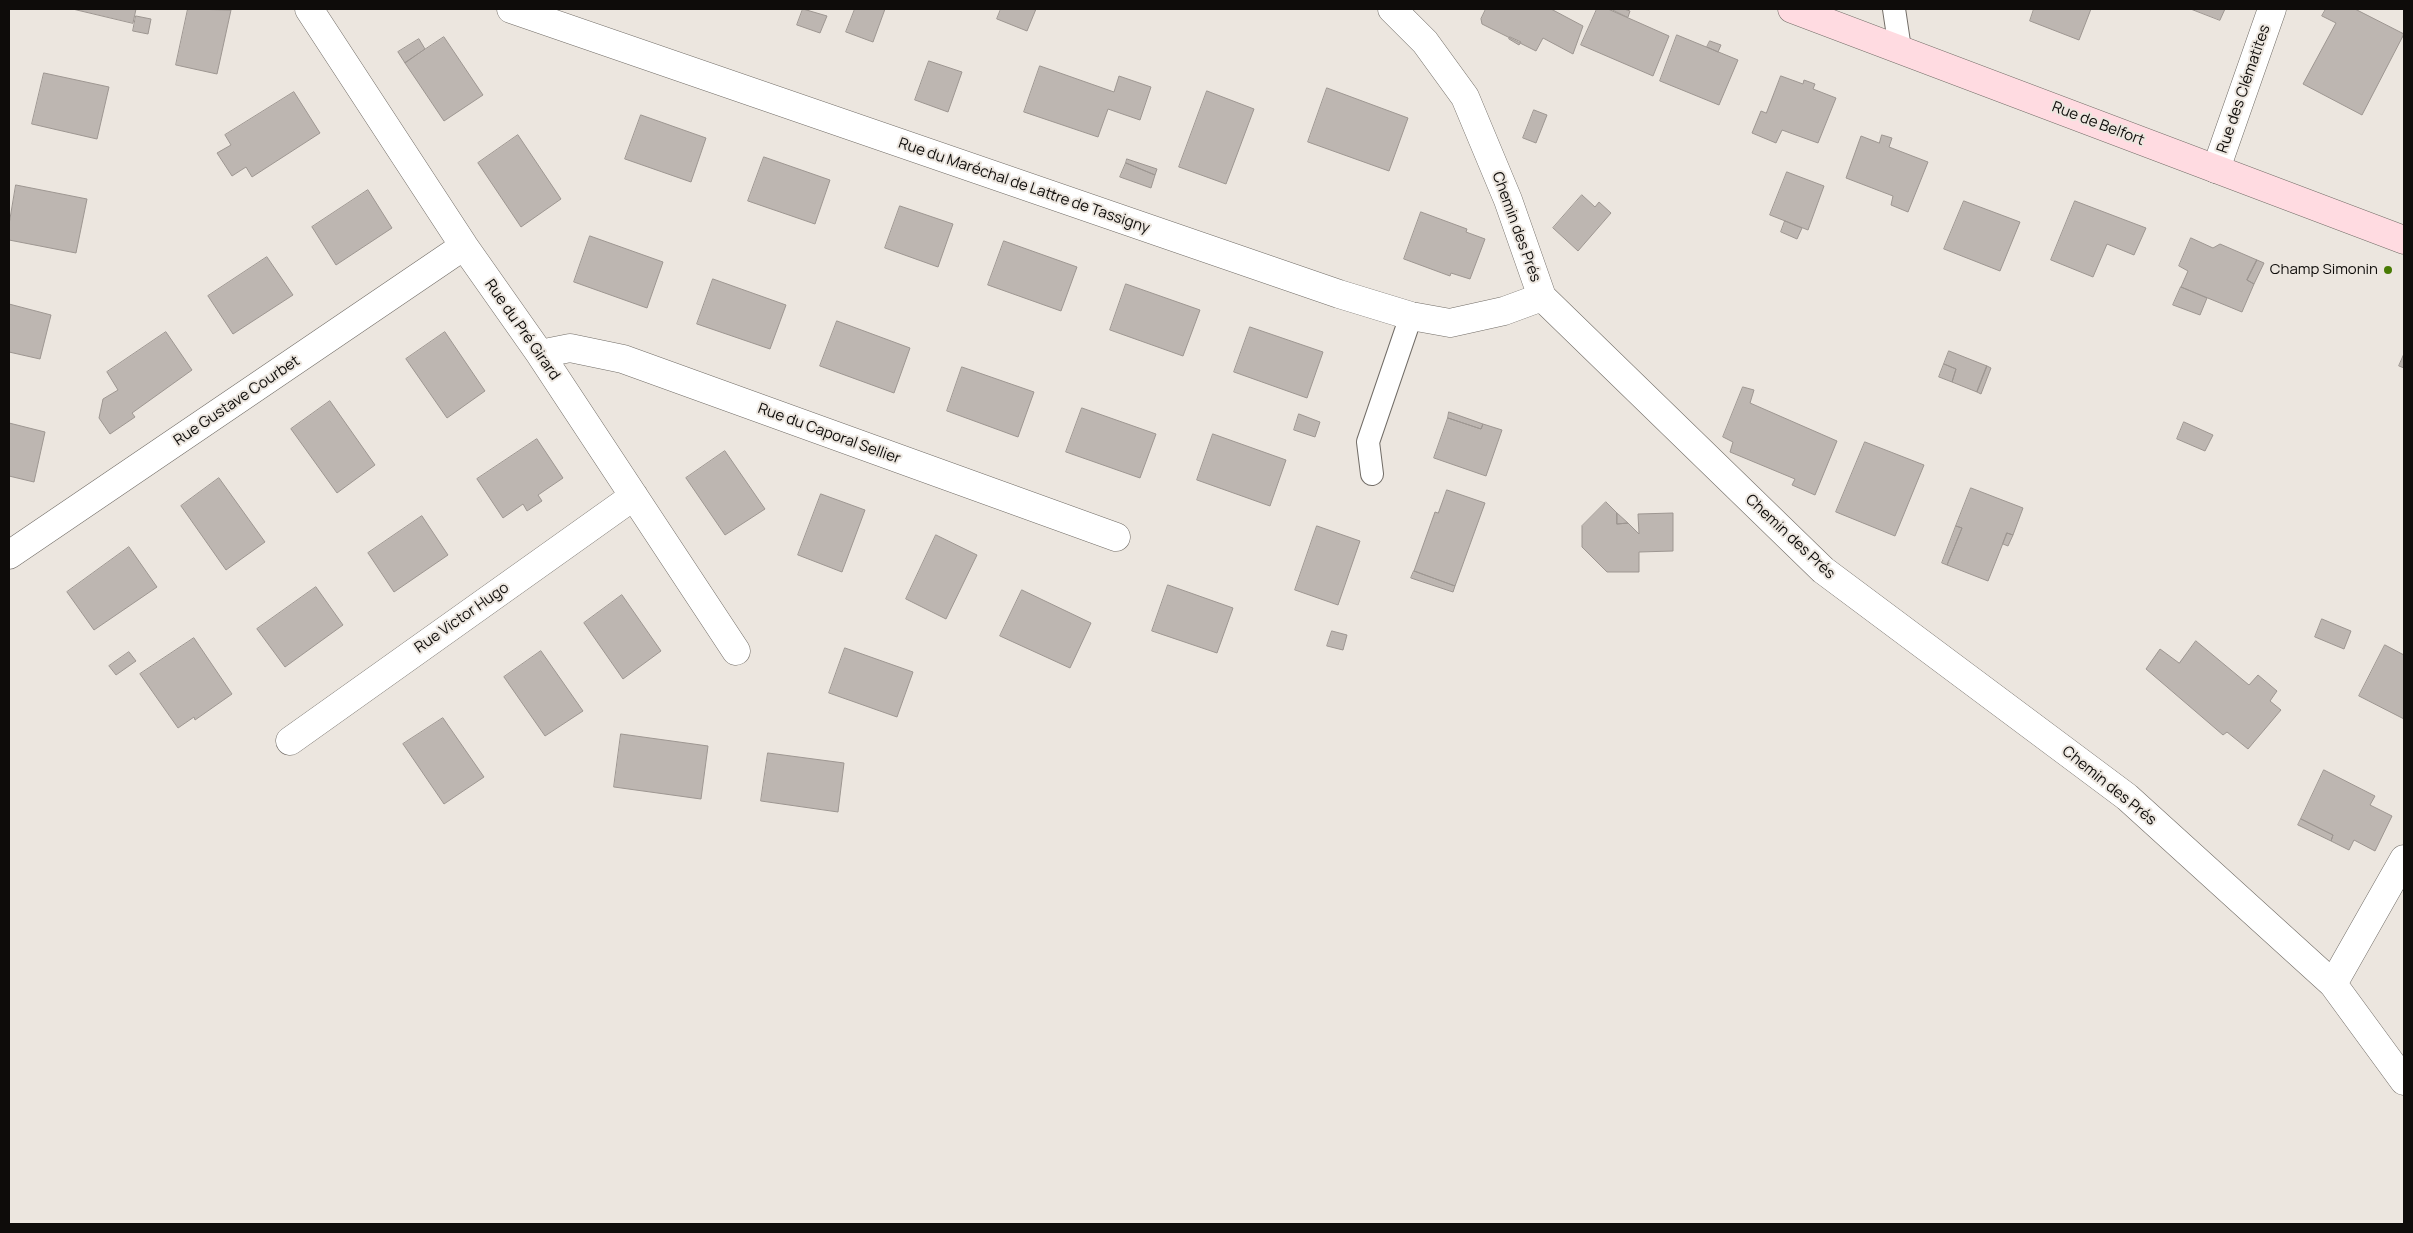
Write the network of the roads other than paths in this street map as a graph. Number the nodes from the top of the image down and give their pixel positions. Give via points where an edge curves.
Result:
1 (309, 9) edge
2 (511, 9) edge
3 (1392, 9) edge
4 (1792, 9) edge
5 (1894, 9) edge
6 (2272, 9) edge
7 (1900, 49) junction
8 (2216, 169) junction
9 (2404, 240) edge
10 (464, 246) junction
11 (1542, 297) junction
12 (1410, 316) junction
13 (540, 354) junction
14 (1372, 474) dead end
15 (634, 496) junction
16 (1116, 537) dead end
17 (9, 555) edge
18 (736, 651) dead end
19 (290, 740) dead end
20 (2404, 859) edge
21 (2334, 984) junction
22 (2404, 1081) edge

1 - 10 street, Rue du Pré Girard
2 - 12 street, Rue du Maréchal de Lattre de Tassigny
3 - 11 street, Chemin des Prés via 1426,42 1466,97 1508,200
4 - 7 main road, Rue de Belfort
5 - 7 lane
6 - 8 street, Rue des Clématites
7 - 8 main road, Rue de Belfort
8 - 9 main road, Rue de Belfort
10 - 13 street, Rue du Pré Girard
10 - 17 street, Rue Gustave Courbet
11 - 12 street, Rue du Maréchal de Lattre de Tassigny via 1450,323
11 - 21 street, Chemin des Prés via 1823,570 2127,797
12 - 14 lane via 1368,442
13 - 15 street, Rue du Pré Girard
13 - 16 street, Rue du Caporal Sellier via 570,348 623,359
15 - 18 street, Rue du Pré Girard
15 - 19 street, Rue Victor Hugo
20 - 21 street
21 - 22 street, Chemin des Prés

